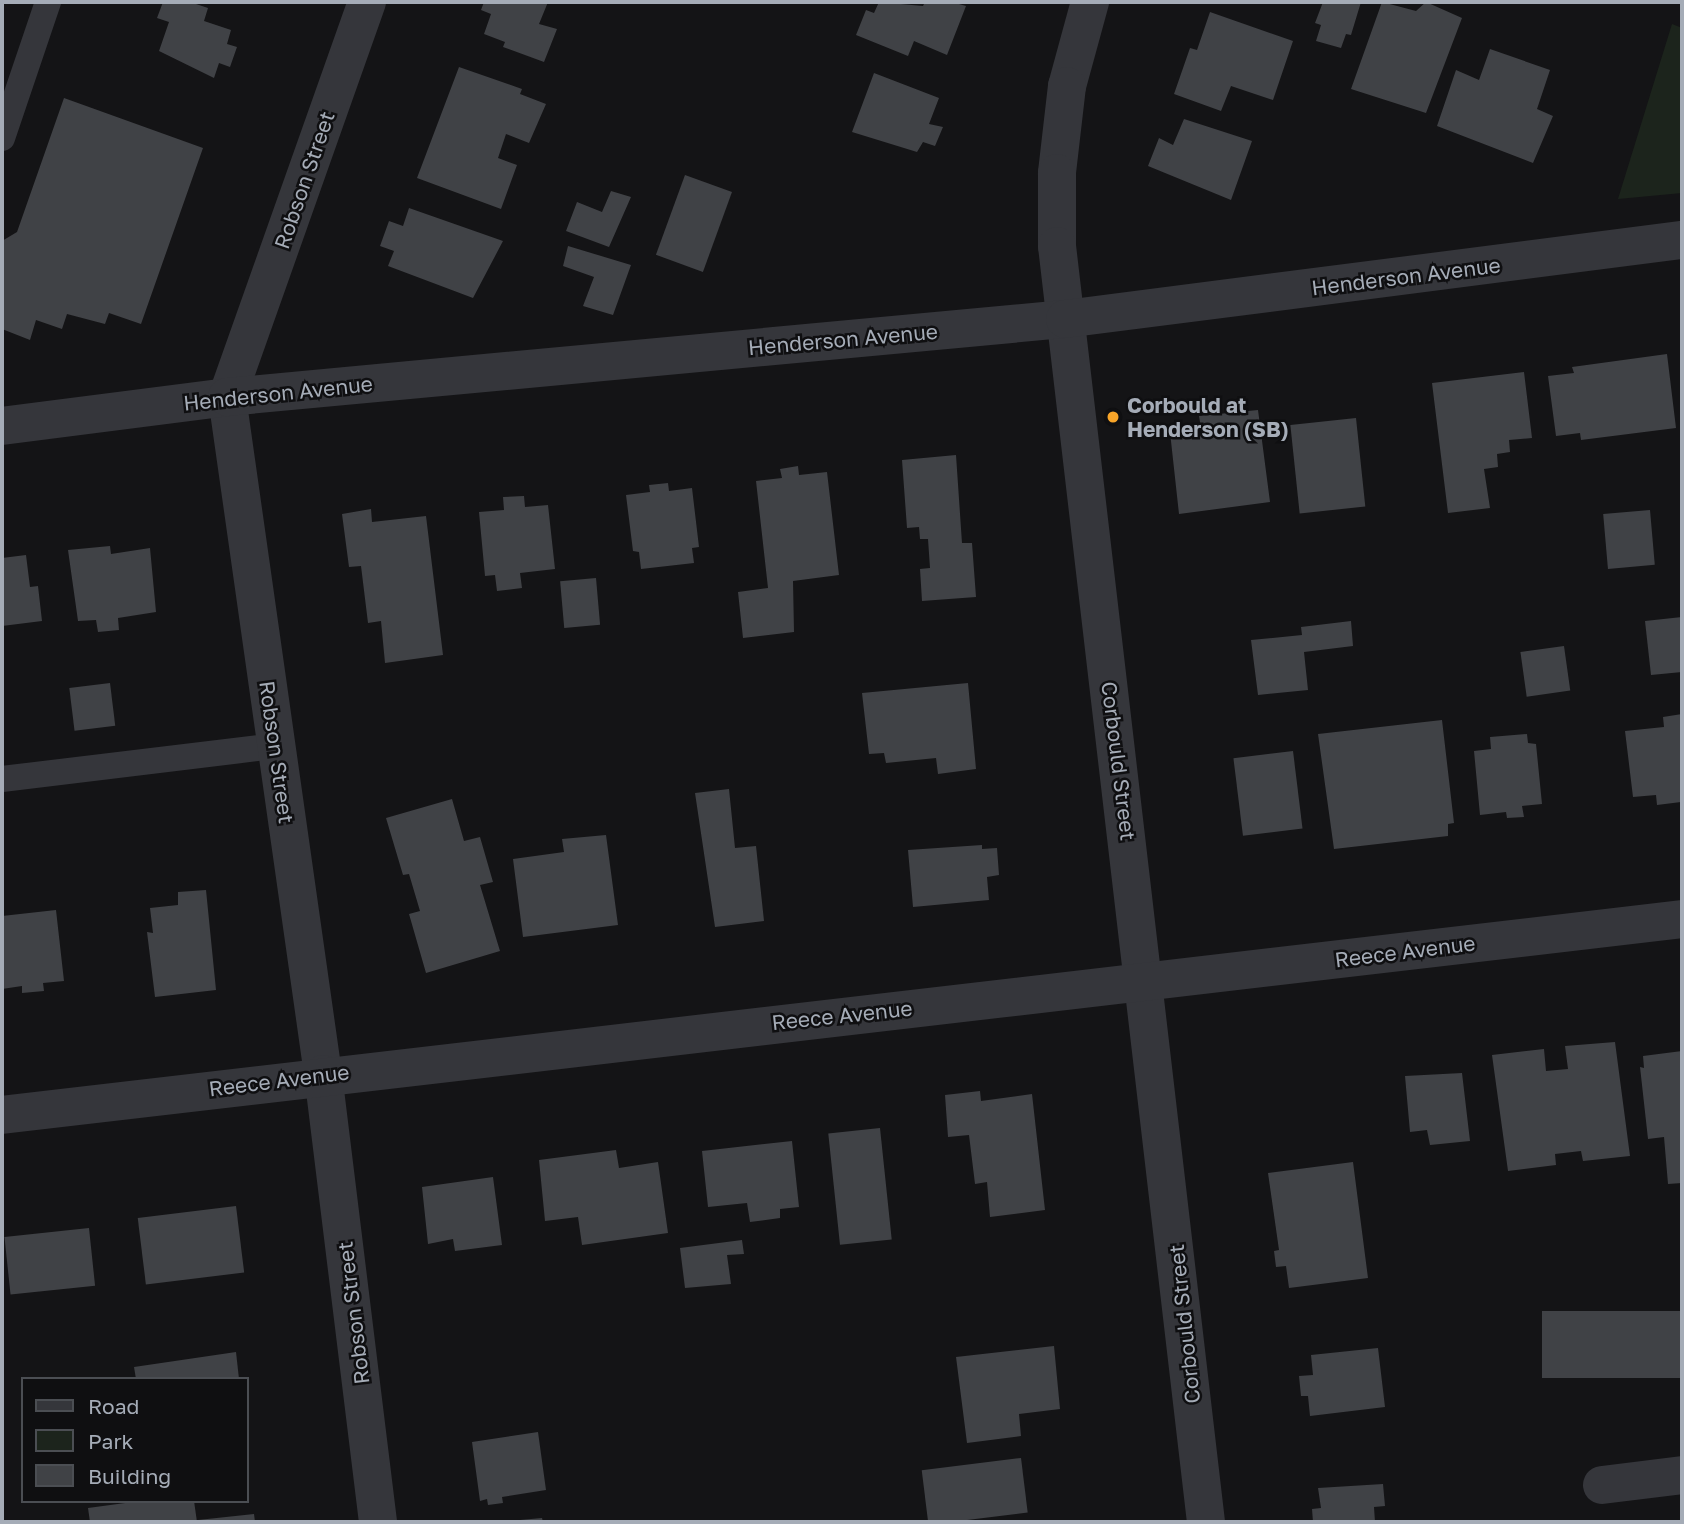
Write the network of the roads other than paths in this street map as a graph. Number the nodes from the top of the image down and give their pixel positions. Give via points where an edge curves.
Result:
1 (48, 2) edge
2 (367, 2) edge
3 (1090, 2) edge
4 (2, 138) edge
5 (1682, 240) edge
6 (1065, 318) junction
7 (227, 397) junction
8 (2, 426) edge
9 (276, 746) junction
10 (2, 779) edge
11 (1682, 919) edge
12 (1146, 981) junction
13 (323, 1074) junction
14 (2, 1115) edge
15 (1682, 1475) edge
16 (1602, 1485) dead end
17 (379, 1522) edge
18 (1206, 1522) edge

1 - 4 lane
2 - 7 street, Robson Street
3 - 6 street, Corbould Street via 1067,86 1057,173 1057,246
5 - 6 street, Henderson Avenue
6 - 7 street, Henderson Avenue
6 - 12 street, Corbould Street
7 - 8 street, Henderson Avenue
7 - 9 street, Robson Street
9 - 10 lane
9 - 13 street, Robson Street
11 - 12 street, Reece Avenue
12 - 13 street, Reece Avenue
12 - 18 street, Corbould Street
13 - 14 street, Reece Avenue
13 - 17 street, Robson Street
15 - 16 street

